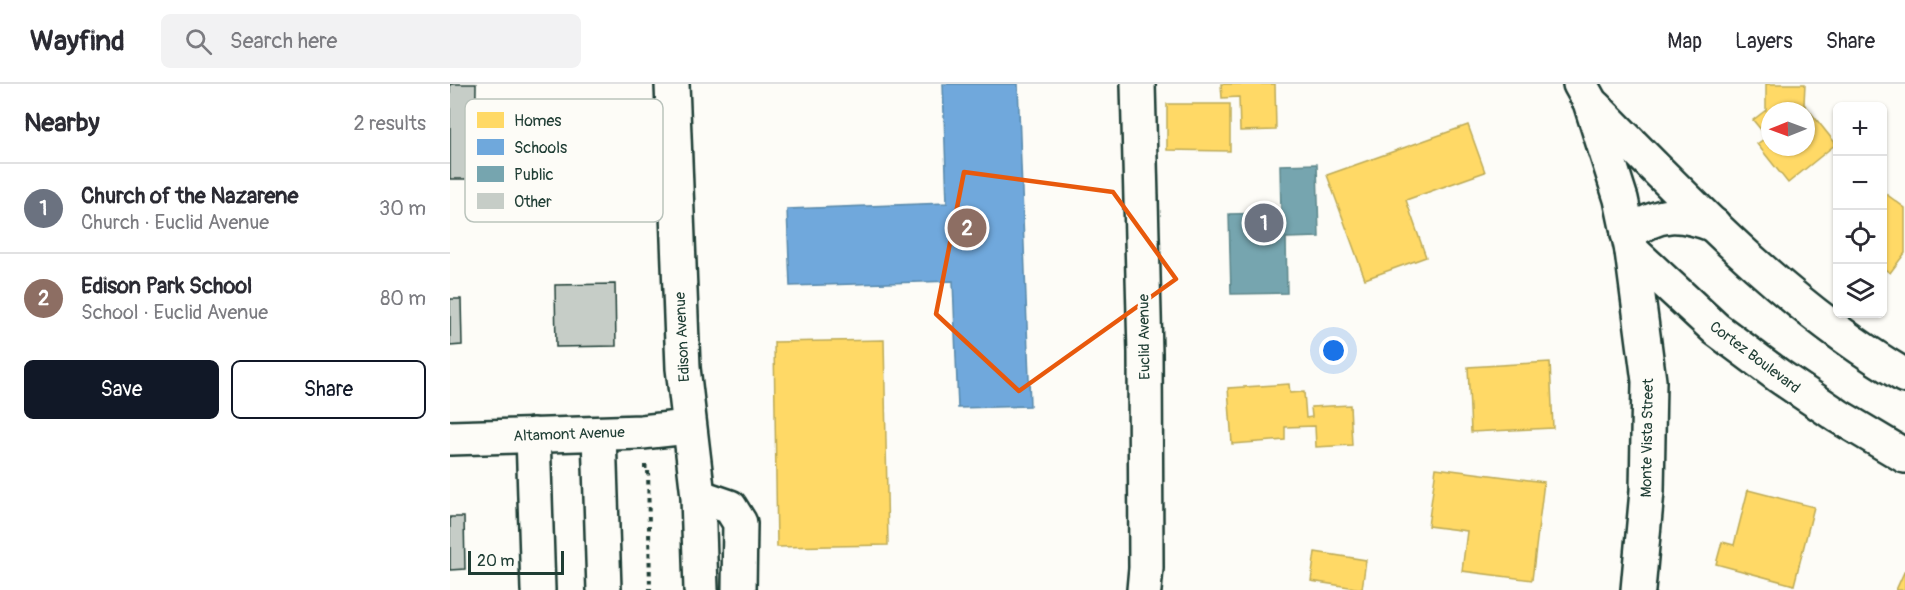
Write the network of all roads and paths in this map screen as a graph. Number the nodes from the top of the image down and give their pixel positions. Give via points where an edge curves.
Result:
1 (672, 84) edge
2 (1138, 84) edge
3 (1585, 93) edge
4 (1716, 226) junction
5 (1630, 243) junction
6 (1905, 376) edge
7 (688, 427) junction
8 (599, 434) junction
9 (533, 435) junction
10 (450, 438) edge
11 (1905, 456) edge
12 (698, 496) junction
13 (538, 590) edge
14 (604, 590) edge
15 (701, 590) edge
16 (740, 590) edge
17 (1144, 590) edge
18 (1638, 590) edge

1 - 7 street, Edison Avenue
2 - 17 street, Euclid Avenue via 1145,353
3 - 4 street
3 - 5 street via 1621,199
4 - 5 street via 1690,216 1668,215 1646,222
4 - 6 street via 1828,325
5 - 11 street, Cortez Boulevard via 1716,329 1838,416
5 - 18 street, Monte Vista Street via 1649,381 1647,491
7 - 8 street, Altamont Avenue
7 - 12 street, Edison Avenue
8 - 9 street, Altamont Avenue
8 - 14 street
9 - 10 street, Altamont Avenue
9 - 13 street
12 - 15 street, Edison Avenue
12 - 16 street via 730,507 740,523

